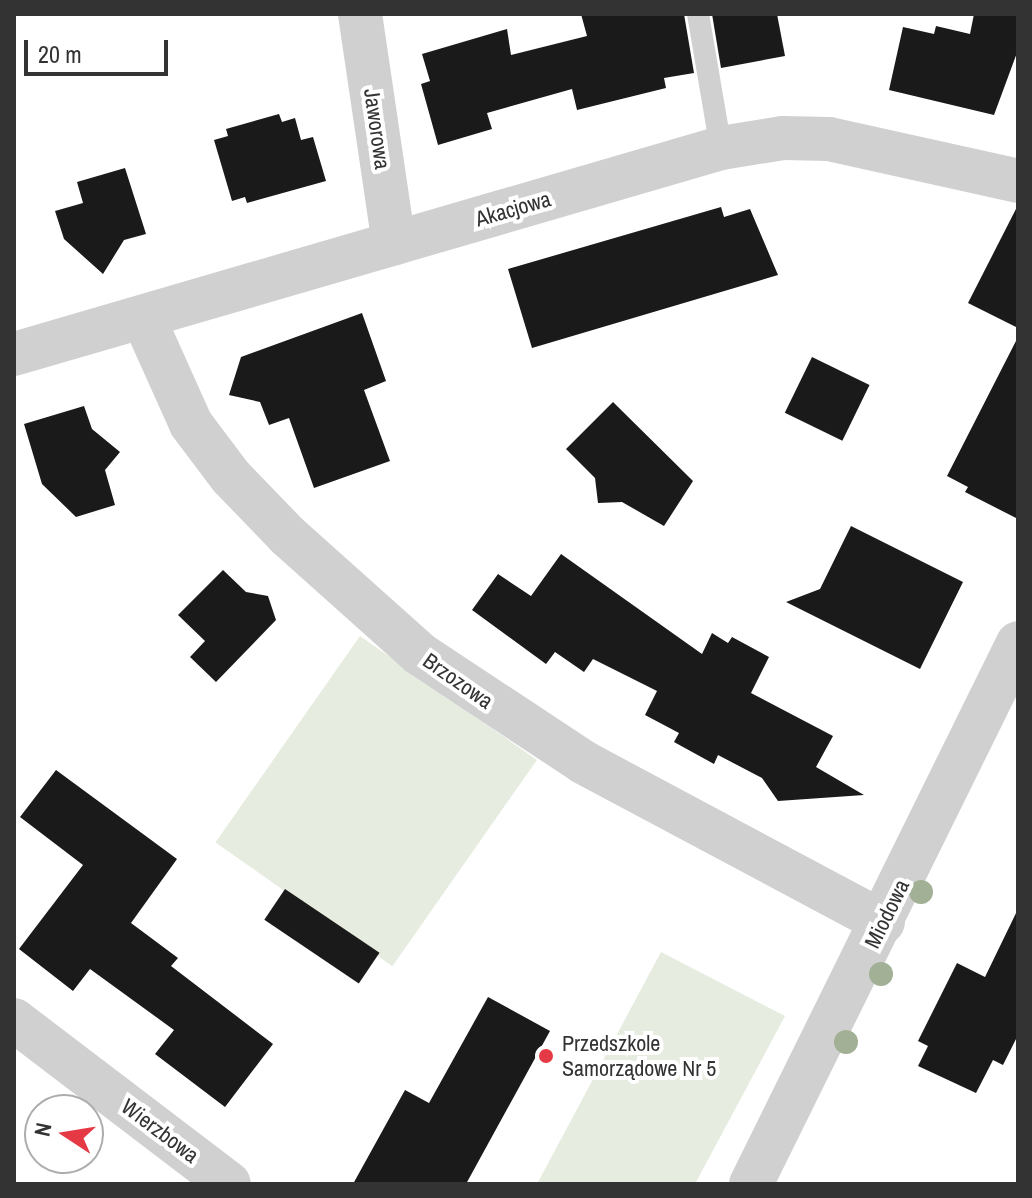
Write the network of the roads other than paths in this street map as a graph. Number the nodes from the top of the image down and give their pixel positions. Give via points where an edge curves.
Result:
1 (360, 14) edge
2 (698, 14) edge
3 (721, 148) junction
4 (1018, 181) edge
5 (394, 244) junction
6 (143, 317) junction
7 (14, 354) edge
8 (1018, 643) edge
9 (883, 922) junction
10 (14, 1020) edge
11 (229, 1184) edge
12 (751, 1184) edge

1 - 5 street, Jaworowa
2 - 3 lane
3 - 4 street, Akacjowa via 783,138 829,139
3 - 5 street, Akacjowa
5 - 6 street, Akacjowa
6 - 7 street, Akacjowa
6 - 9 street, Brzozowa via 191,424 231,477 402,639 572,756
8 - 9 street, Miodowa
9 - 12 street, Miodowa
10 - 11 street, Wierzbowa

